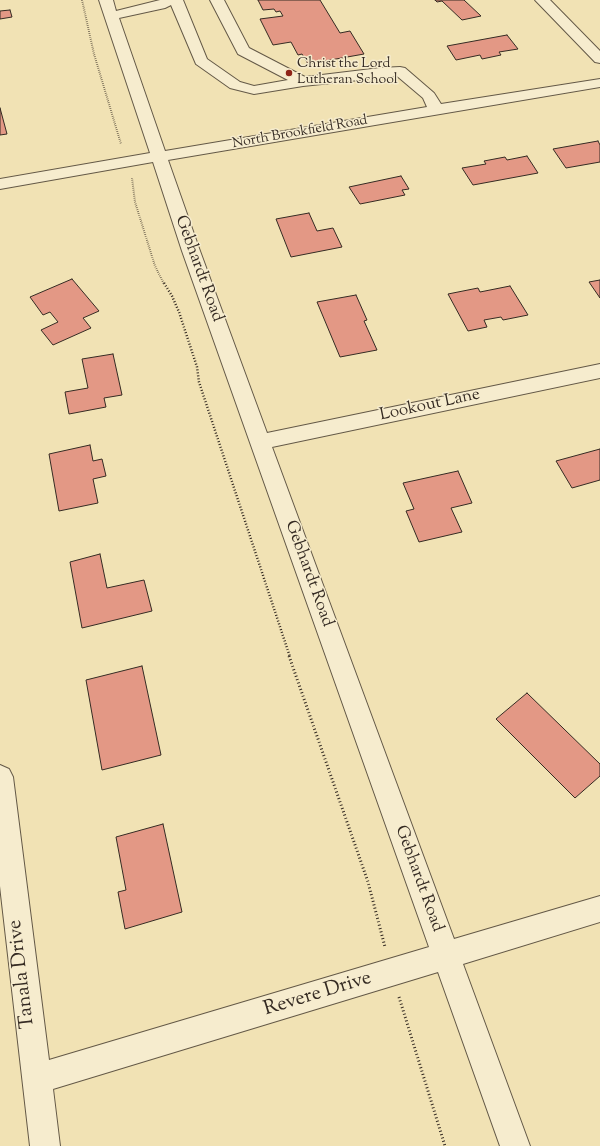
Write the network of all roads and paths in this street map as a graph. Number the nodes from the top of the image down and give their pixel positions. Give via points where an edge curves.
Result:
1 (82, 0) edge
2 (171, 0) edge
3 (176, 0) edge
4 (217, 0) edge
5 (542, 0) edge
6 (109, 8) edge
7 (600, 59) edge
8 (304, 82) junction
9 (600, 83) edge
10 (436, 110) junction
11 (121, 145) dead end
12 (159, 157) junction
13 (125, 163) junction
14 (0, 184) edge
15 (600, 371) edge
16 (261, 442) junction
17 (0, 777) edge
18 (600, 909) edge
19 (447, 956) junction
20 (391, 973) junction
21 (36, 1079) junction
22 (45, 1146) edge
23 (445, 1146) edge
24 (515, 1146) edge

1 - 11 path via 94,54
2 - 6 street via 160,5
3 - 8 street via 201,61 235,85 254,90
4 - 8 street via 244,51
5 - 7 street
6 - 12 street, Gebhardt Road
8 - 10 street via 400,71 429,96
9 - 10 street, North Brookfield Road
10 - 12 street, North Brookfield Road
12 - 13 street, North Brookfield Road
12 - 16 street, Gebhardt Road
13 - 14 street, North Brookfield Road
13 - 20 path via 156,266 179,312 215,431 368,882
15 - 16 street, Lookout Lane
16 - 19 street, Gebhardt Road
17 - 21 street, Tanala Drive
18 - 19 street, Revere Drive
19 - 20 street, Revere Drive
19 - 24 street, Gebhardt Road
20 - 21 street, Revere Drive
20 - 23 path
21 - 22 street, Tanala Drive

